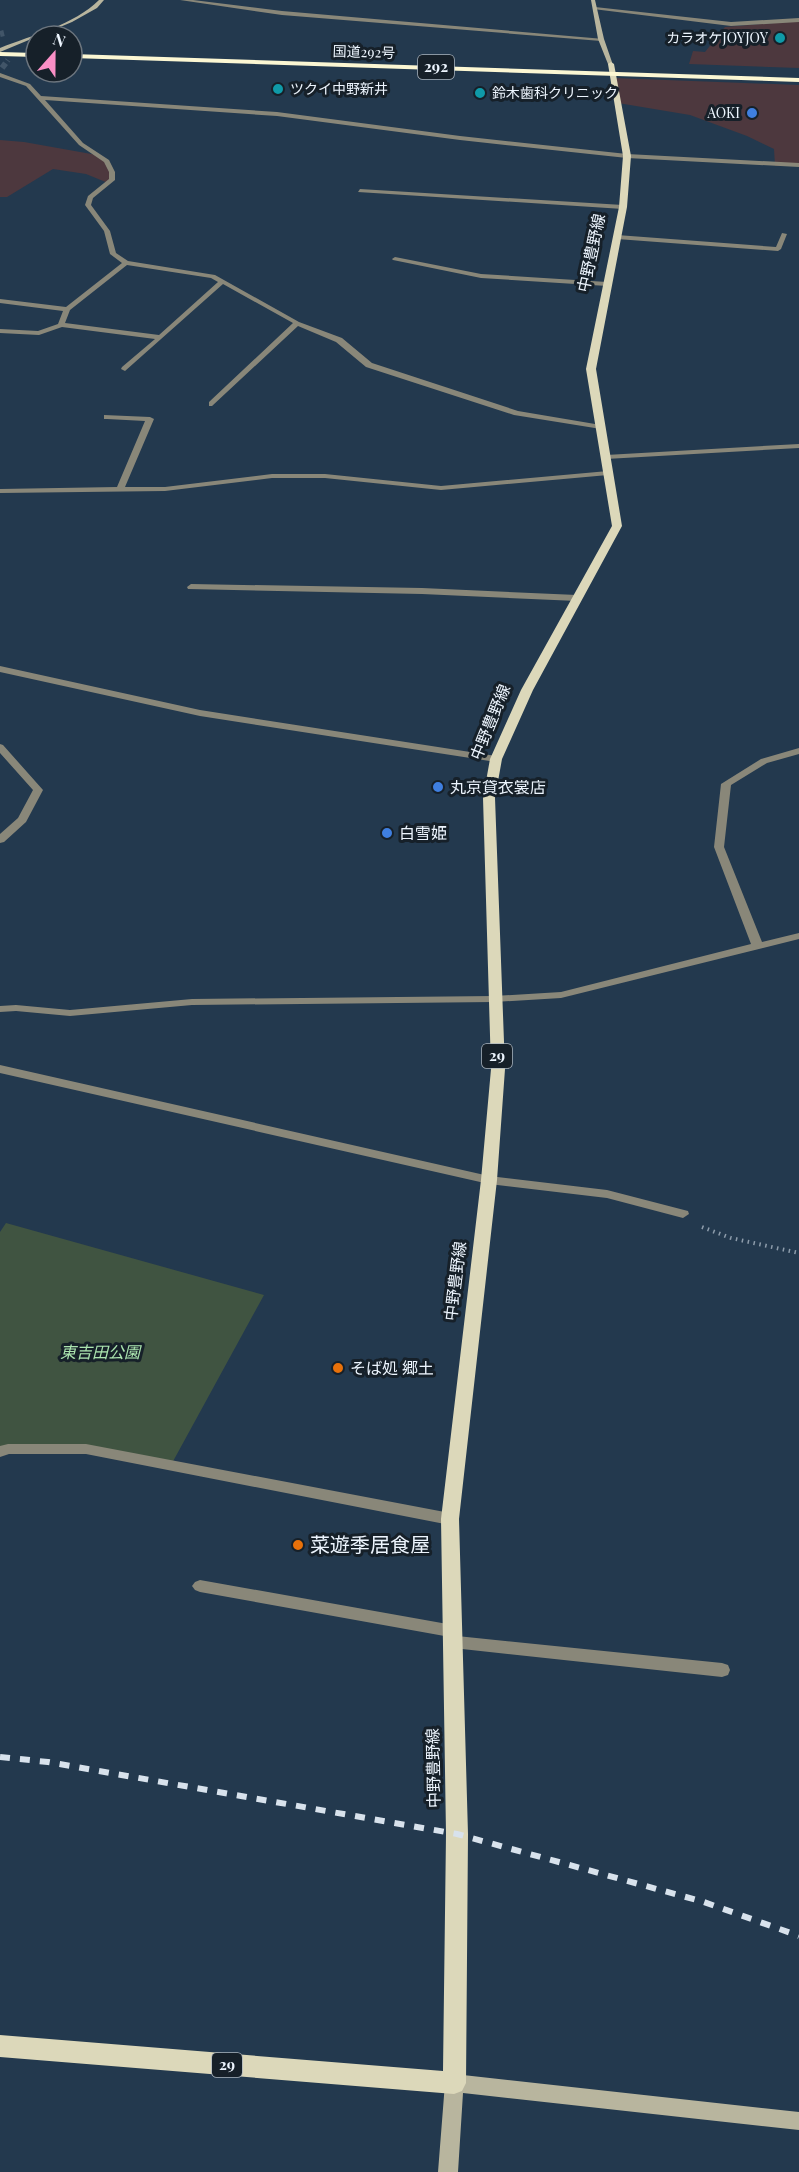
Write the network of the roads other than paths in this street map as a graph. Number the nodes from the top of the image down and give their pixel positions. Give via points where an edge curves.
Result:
1 (102, 0) edge
2 (182, 0) edge
3 (593, 0) edge
4 (594, 8) junction
5 (799, 20) edge
6 (602, 39) junction
7 (10, 46) junction
8 (24, 47) edge
9 (84, 48) edge
10 (0, 50) edge
11 (24, 53) edge
12 (84, 56) edge
13 (612, 69) junction
14 (799, 72) edge
15 (0, 75) edge
16 (799, 80) edge
17 (39, 98) junction
18 (627, 156) junction
19 (799, 165) edge
20 (360, 191) dead end
21 (623, 207) junction
22 (784, 234) dead end
23 (617, 237) junction
24 (395, 259) dead end
25 (126, 263) junction
26 (222, 282) junction
27 (607, 284) junction
28 (0, 301) edge
29 (67, 309) junction
30 (297, 323) junction
31 (61, 325) junction
32 (0, 331) edge
33 (160, 337) junction
34 (125, 369) dead end
35 (213, 404) dead end
36 (107, 417) dead end
37 (601, 427) junction
38 (799, 446) edge
39 (606, 457) junction
40 (608, 472) junction
41 (120, 490) junction
42 (0, 491) edge
43 (191, 587) dead end
44 (577, 598) junction
45 (0, 669) edge
46 (0, 747) edge
47 (799, 751) edge
48 (496, 759) junction
49 (0, 840) edge
50 (799, 936) edge
51 (758, 947) junction
52 (494, 999) junction
53 (0, 1009) edge
54 (0, 1069) edge
55 (489, 1180) junction
56 (683, 1214) road end
57 (0, 1452) edge
58 (450, 1519) junction
59 (200, 1586) dead end
60 (453, 1637) junction
61 (722, 1670) dead end
62 (0, 2046) edge
63 (454, 2084) junction
64 (799, 2121) edge
65 (448, 2172) edge

1 - 7 street via 84,14
2 - 6 street via 282,13
3 - 4 street
4 - 5 street via 731,24
4 - 6 street
6 - 13 street
7 - 8 highway
7 - 10 highway
9 - 13 highway, 国道292号 / 292
10 - 11 highway
12 - 13 highway, 国道292号 / 292
13 - 14 highway, 国道292号 / 292
13 - 16 highway, 国道292号 / 292
13 - 18 main road, 中野豊野線 / 29
15 - 17 street via 28,85
17 - 18 street via 277,114
17 - 25 street via 81,144 107,161 112,180 90,197 88,205 107,231 113,254
18 - 19 street
18 - 21 main road, 中野豊野線 / 29
20 - 21 street
21 - 23 main road, 中野豊野線 / 29
22 - 23 street via 778,249
23 - 27 main road, 中野豊野線 / 29
24 - 27 street via 482,276
25 - 26 street via 196,272
25 - 29 street
26 - 30 street
26 - 33 street
27 - 37 main road, 中野豊野線 / 29 via 591,369
28 - 29 street
29 - 31 street
30 - 35 street
30 - 37 street via 339,340 369,365 517,413
31 - 32 street via 39,333
31 - 33 street
33 - 34 street
36 - 41 street via 150,419
37 - 39 main road, 中野豊野線 / 29
38 - 39 street
39 - 40 main road, 中野豊野線 / 29
40 - 41 street via 441,488 325,476 272,476 165,489
40 - 44 main road, 中野豊野線 / 29 via 617,526
41 - 42 street
43 - 44 street
44 - 48 main road, 中野豊野線 / 29 via 527,690
45 - 48 street via 200,713
46 - 49 street via 38,790 22,820
47 - 51 street via 764,761 726,784 719,847
48 - 52 main road, 中野豊野線 / 29 via 489,798
50 - 51 street
51 - 52 street via 561,995
52 - 53 street via 192,1002 70,1013
52 - 55 main road, 中野豊野線 / 29 via 498,1069
54 - 55 street
55 - 56 street via 607,1194
55 - 58 main road, 中野豊野線 / 29
57 - 58 street via 86,1449
58 - 60 main road, 中野豊野線 / 29
59 - 60 street
60 - 61 street
60 - 63 main road, 中野豊野線 / 29 via 457,1834
62 - 63 main road, 29
63 - 64 street
63 - 65 street

